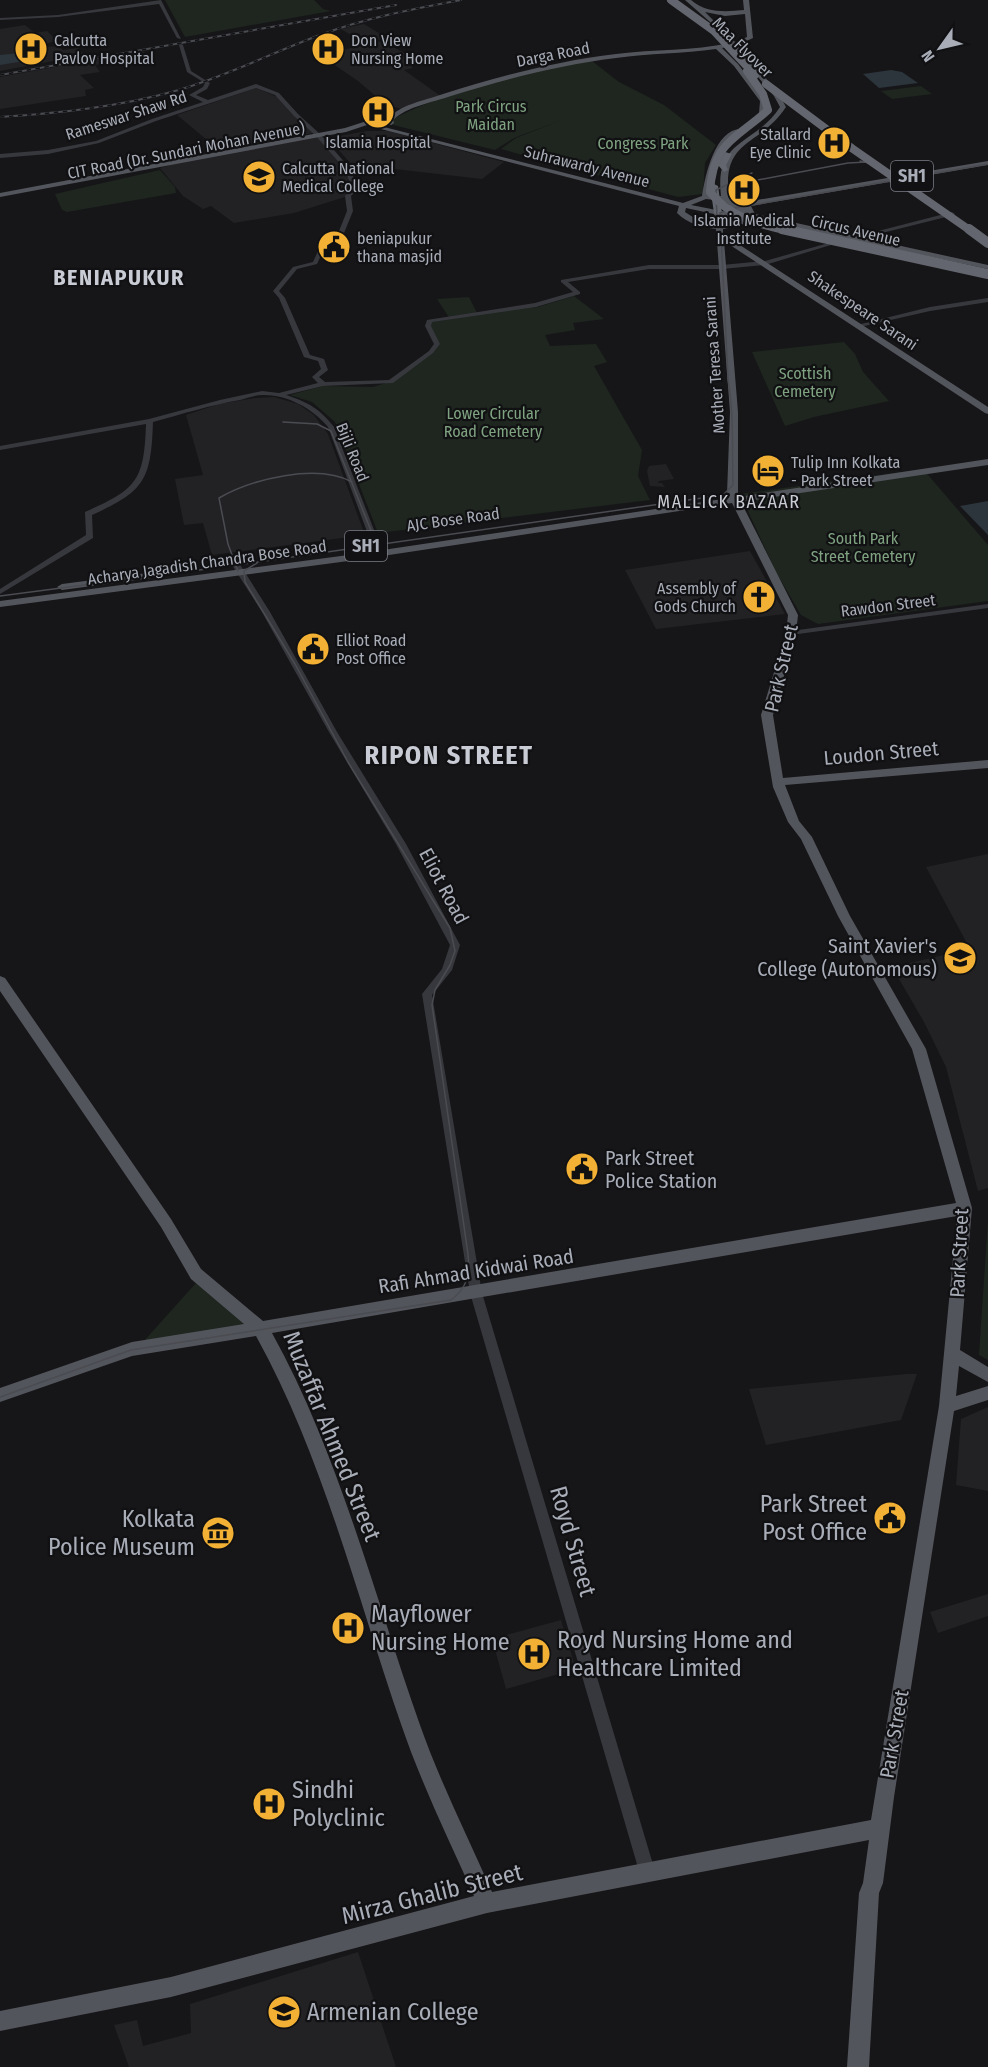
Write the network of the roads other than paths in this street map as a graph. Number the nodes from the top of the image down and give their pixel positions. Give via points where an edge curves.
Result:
1 (665, 0) edge
2 (671, 0) edge
3 (746, 0) edge
4 (160, 1) edge
5 (685, 1) edge
6 (698, 8) junction
7 (747, 12) junction
8 (0, 20) edge
9 (720, 31) junction
10 (179, 38) dead end
11 (732, 44) junction
12 (181, 45) dead end
13 (717, 47) junction
14 (747, 71) junction
15 (766, 84) junction
16 (208, 102) junction
17 (764, 104) junction
18 (783, 104) junction
19 (399, 113) junction
20 (391, 124) junction
21 (376, 125) junction
22 (319, 136) junction
23 (0, 156) edge
24 (988, 165) edge
25 (723, 167) junction
26 (903, 180) junction
27 (0, 195) edge
28 (710, 197) junction
29 (725, 198) junction
30 (0, 201) edge
31 (686, 203) junction
32 (735, 208) junction
33 (749, 212) junction
34 (719, 213) junction
35 (952, 214) junction
36 (720, 230) junction
37 (804, 232) junction
38 (857, 240) junction
39 (988, 240) edge
40 (841, 241) junction
41 (765, 263) junction
42 (722, 267) junction
43 (988, 271) edge
44 (988, 300) edge
45 (860, 325) junction
46 (323, 384) junction
47 (279, 395) junction
48 (988, 411) edge
49 (150, 421) junction
50 (0, 448) edge
51 (988, 456) edge
52 (988, 462) edge
53 (733, 497) junction
54 (377, 549) junction
55 (238, 569) junction
56 (0, 594) edge
57 (0, 604) edge
58 (988, 606) edge
59 (791, 633) junction
60 (988, 764) edge
61 (778, 782) junction
62 (0, 981) edge
63 (965, 1208) junction
64 (476, 1293) junction
65 (261, 1329) junction
66 (952, 1354) junction
67 (988, 1375) edge
68 (988, 1393) edge
69 (0, 1395) edge
70 (947, 1406) junction
71 (880, 1828) junction
72 (647, 1871) junction
73 (487, 1903) junction
74 (0, 2020) edge
75 (858, 2067) edge

1 - 14 highway, Maa Flyover, bridge via 700,24
2 - 15 highway, Maa Flyover, bridge via 714,31
3 - 7 main road
4 - 8 street
4 - 10 street
5 - 6 main road
5 - 9 main road
6 - 7 main road via 725,14
6 - 9 main road
7 - 11 main road via 750,38
9 - 11 main road
11 - 13 main road, Darga Road
11 - 18 main road
12 - 16 street via 189,72 208,83 193,96
13 - 17 main road, Maa Flyover via 736,65
13 - 19 main road, Darga Road via 622,55 543,68 459,91
14 - 28 highway, Maa Flyover, bridge via 770,96 773,108 723,152
14 - 43 highway, bridge via 768,101 768,110 726,144 712,162 710,192 718,202 736,215 766,226
15 - 25 highway, Maa Flyover via 778,103 778,112 730,151
15 - 39 highway, bridge via 858,153
16 - 22 street, Rameswar Shaw Rd via 256,86 278,94
16 - 23 street, Rameswar Shaw Rd via 76,147
17 - 18 main road
17 - 28 main road, Maa Flyover via 763,112 724,141 711,161
18 - 25 main road via 774,120 738,147
18 - 26 main road via 802,111
19 - 20 main road via 390,119
19 - 21 main road, Darga Road
20 - 21 main road
20 - 31 main road, Suhrawardy Avenue
21 - 22 main road, CIT Road (Dr. Sundari Mohan Avenue)
21 - 31 main road, Suhrawardy Avenue
22 - 27 main road, CIT Road (Dr. Sundari Mohan Avenue)
22 - 30 main road, CIT Road (Dr. Sundari Mohan Avenue)
22 - 46 street via 345,166 356,188 348,196 350,211 342,232 327,237 315,263 295,268 276,291 307,357 321,359 325,370 315,376
24 - 26 main road, SH1
25 - 29 main road
26 - 33 main road, SH1
26 - 35 main road
28 - 29 main road
28 - 31 main road
28 - 34 highway, Maa Flyover
29 - 32 main road
29 - 33 main road
31 - 34 main road, Suhrawardy Avenue
31 - 36 main road via 681,213 685,217
32 - 33 main road
32 - 33 main road
32 - 34 main road
33 - 34 main road, Circus Avenue
33 - 36 main road via 736,225
33 - 37 main road, Circus Avenue
33 - 38 main road, Circus Avenue
34 - 36 main road
35 - 38 street
35 - 39 main road
36 - 41 main road, Shakespeare Sarani
36 - 42 main road, Mother Teresa Sarani
37 - 38 highway
37 - 40 main road, Circus Avenue
38 - 43 highway, bridge
40 - 41 street
40 - 43 main road, Circus Avenue
41 - 42 street
41 - 45 main road, Shakespeare Sarani
42 - 46 street via 649,267 563,281 578,293 536,305 429,321 437,344 391,382
42 - 53 main road, Mother Teresa Sarani via 734,412
44 - 45 street
45 - 48 main road, Shakespeare Sarani
46 - 47 street
47 - 49 street via 262,393 232,399
47 - 54 street, Bijli Road via 304,403 331,427
49 - 50 street
49 - 56 street via 147,468 135,488 88,514 90,536
51 - 53 main road via 824,478
52 - 53 main road
53 - 54 main road, AJC Bose Road / SH1
53 - 59 main road, Park Street via 793,615
54 - 55 main road, Acharya Jagadish Chandra Bose Road
55 - 56 main road
55 - 57 main road, Acharya Jagadish Chandra Bose Road
55 - 64 street, Eliot Road via 401,844 455,945 447,970 427,994
58 - 59 street, Rawdon Street
59 - 61 main road, Park Street via 767,715
60 - 61 main road, Loudon Street
61 - 63 main road, Park Street via 794,822 806,837 844,916 919,1049
62 - 65 main road, Muzaffar Ahmed Street via 166,1223 195,1274
63 - 64 main road, Rafi Ahmad Kidwai Road
63 - 66 main road, Park Street
64 - 65 main road, Rafi Ahmad Kidwai Road
64 - 72 street, Royd Street
65 - 69 main road, Rafi Ahmad Kidwai Road via 132,1349
65 - 73 main road, Muzaffar Ahmed Street via 287,1376 344,1522 411,1726
66 - 67 main road
66 - 70 main road, Park Street
68 - 70 main road
70 - 71 main road, Park Street
71 - 72 main road, Mirza Ghalib Street
71 - 75 main road, Park Street via 869,1893
72 - 73 main road, Mirza Ghalib Street
73 - 74 main road, Mirza Ghalib Street via 171,1987

